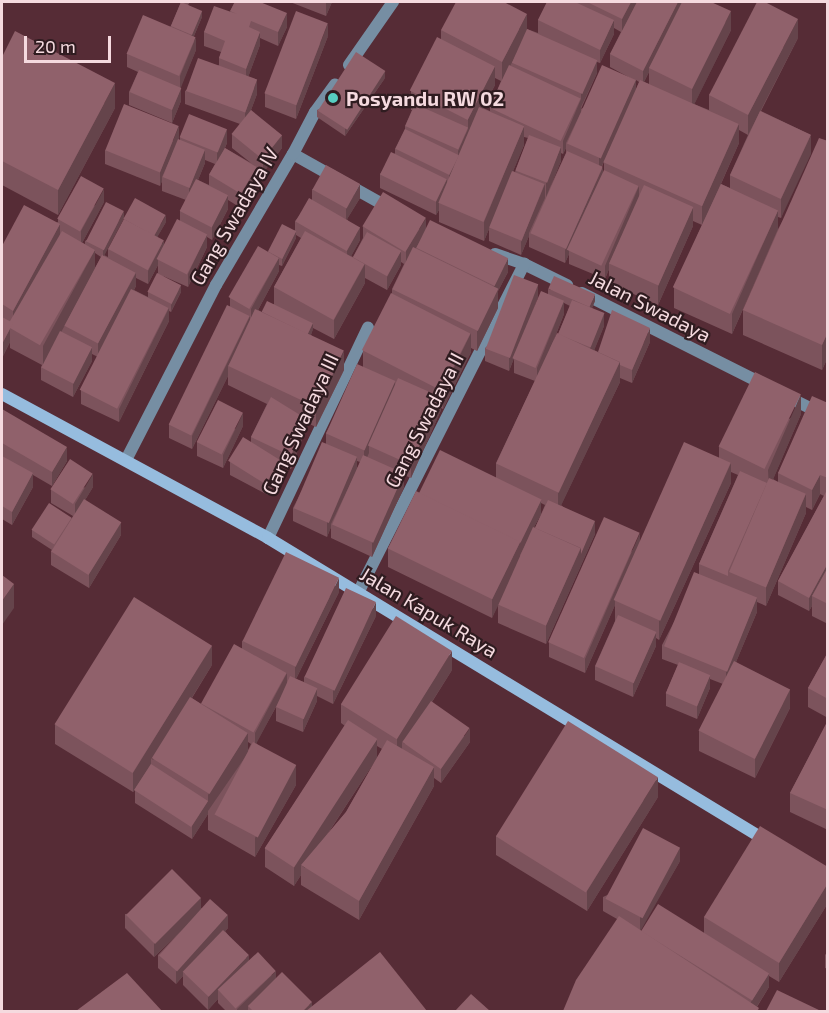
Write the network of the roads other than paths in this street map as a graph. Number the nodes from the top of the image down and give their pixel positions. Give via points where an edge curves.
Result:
1 (393, 2) edge
2 (293, 154) junction
3 (402, 214) edge
4 (479, 248) edge
5 (524, 264) junction
6 (369, 327) dead end
7 (2, 394) edge
8 (828, 417) edge
9 (126, 460) junction
10 (268, 538) junction
11 (358, 592) junction
12 (777, 848) edge

1 - 2 street, Gang Swadaya IV via 315,112
2 - 3 street
2 - 9 street, Gang Swadaya IV via 216,285
4 - 5 street, Jalan Swadaya
5 - 8 street, Jalan Swadaya
5 - 11 street, Gang Swadaya II
6 - 10 street, Gang Swadaya III
7 - 9 main road, Jalan Kapuk Raya
9 - 10 main road, Jalan Kapuk Raya
10 - 11 main road, Jalan Kapuk Raya
11 - 12 main road, Jalan Kapuk Raya

